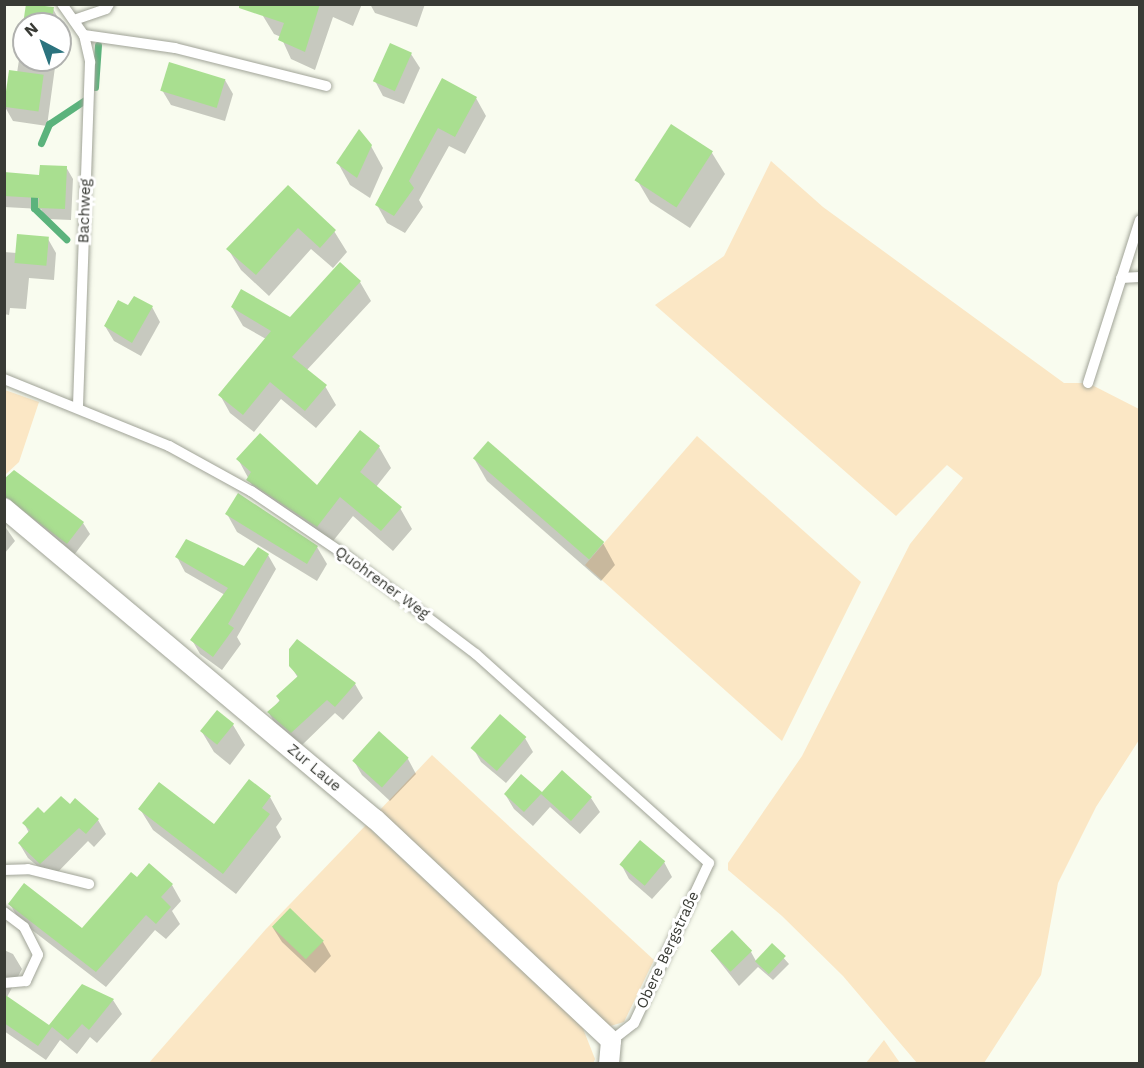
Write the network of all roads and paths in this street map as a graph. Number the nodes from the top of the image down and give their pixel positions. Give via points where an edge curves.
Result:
1 (62, 4) edge
2 (109, 4) edge
3 (74, 20) junction
4 (84, 35) junction
5 (326, 86) dead end
6 (1140, 220) edge
7 (1140, 277) edge
8 (1121, 278) junction
9 (4, 379) edge
10 (1088, 383) dead end
11 (78, 406) junction
12 (4, 508) edge
13 (709, 863) joint
14 (4, 870) edge
15 (89, 884) dead end
16 (4, 912) edge
17 (4, 983) edge
18 (611, 1041) junction
19 (609, 1064) edge

1 - 3 lane, Bachweg
2 - 3 lane via 106,9
3 - 4 lane, Bachweg
4 - 5 lane via 175,48
4 - 11 lane, Bachweg via 90,62 90,112
6 - 8 lane
7 - 8 lane
8 - 10 lane
9 - 11 lane, Quohrener Weg
11 - 13 lane, Quohrener Weg via 169,446 251,491 345,555 476,654
12 - 18 street, Zur Laue via 375,819
13 - 18 lane, Obere Bergstraße via 634,1023
14 - 15 lane via 28,869
16 - 17 lane via 24,927 38,955 26,981
18 - 19 street

